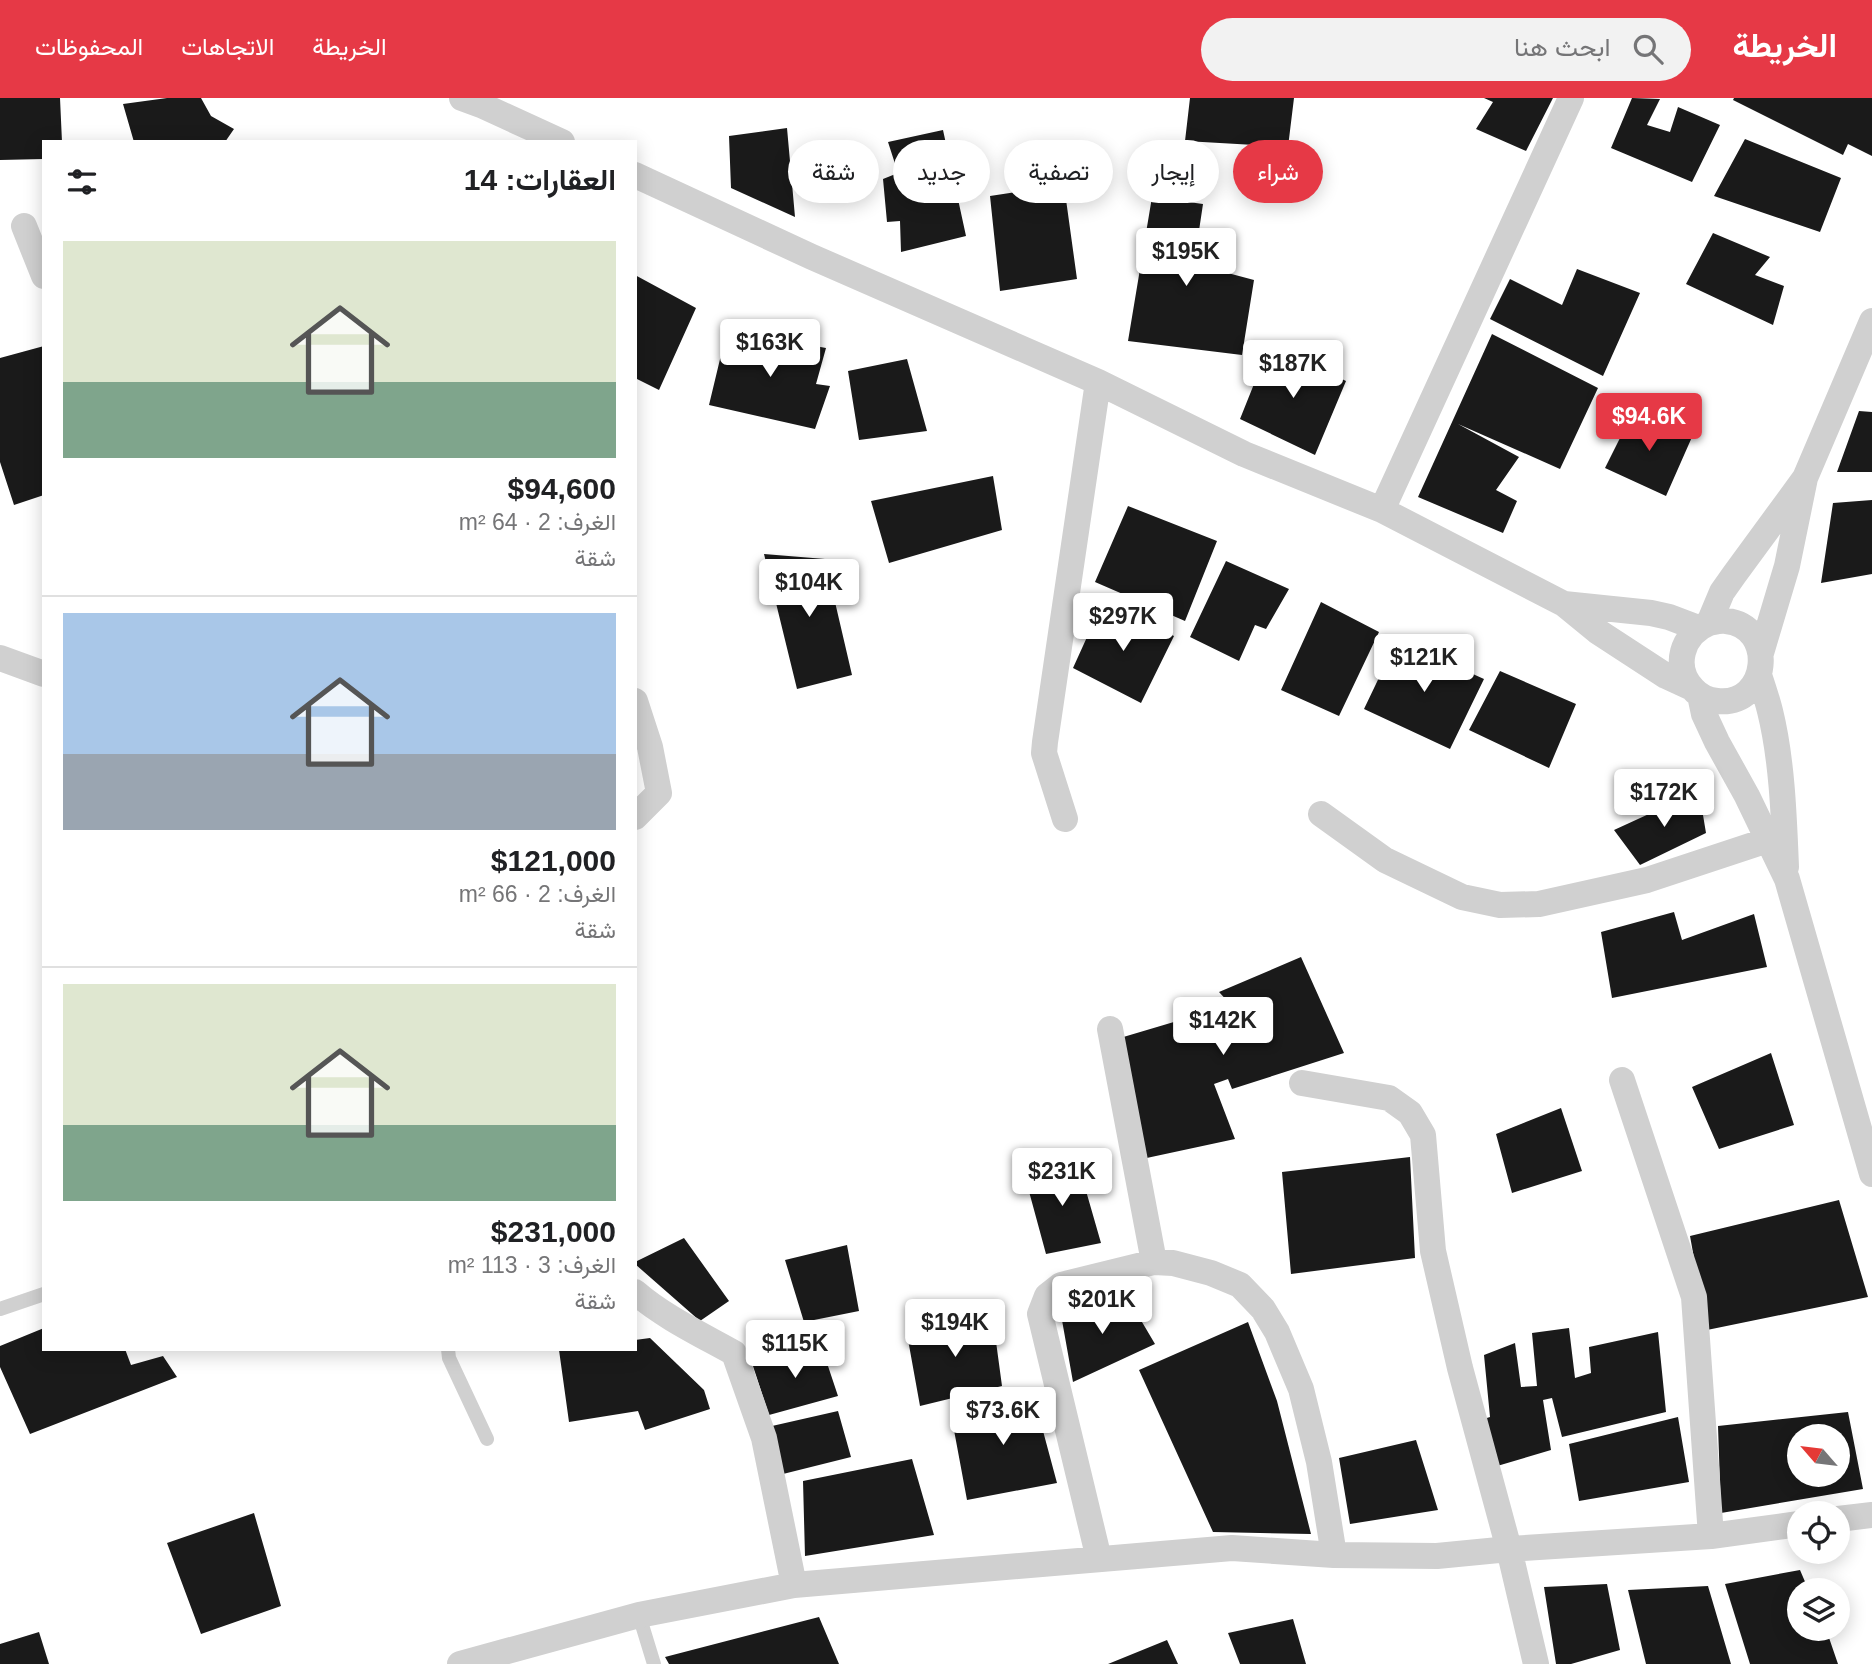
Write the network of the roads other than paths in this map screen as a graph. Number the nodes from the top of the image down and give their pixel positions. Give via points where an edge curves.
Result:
1 (462, 98) edge
2 (1571, 98) edge
3 (558, 140) edge
4 (637, 176) edge
5 (24, 226) dead end
6 (42, 271) edge
7 (1872, 321) edge
8 (1098, 382) junction
9 (1805, 478) junction
10 (1382, 510) junction
11 (1564, 604) junction
12 (1704, 625) junction
13 (0, 658) edge
14 (1760, 664) junction
15 (42, 673) edge
16 (1696, 692) junction
17 (637, 707) edge
18 (1321, 814) dead end
19 (637, 815) edge
20 (1065, 819) dead end
21 (1768, 840) junction
22 (1787, 879) junction
23 (1110, 1029) dead end
24 (1622, 1080) dead end
25 (1303, 1083) dead end
26 (1872, 1174) edge
27 (1154, 1262) junction
28 (637, 1294) edge
29 (42, 1295) edge
30 (0, 1309) edge
31 (448, 1351) edge
32 (487, 1439) dead end
33 (1872, 1515) edge
34 (1850, 1518) edge
35 (1787, 1526) edge
36 (1711, 1536) junction
37 (1509, 1549) junction
38 (1334, 1555) junction
39 (1099, 1559) junction
40 (794, 1585) junction
41 (639, 1615) junction
42 (460, 1664) edge
43 (654, 1664) edge
44 (1536, 1664) edge

1 - 3 street
2 - 10 street
4 - 8 street
5 - 6 street
7 - 9 street
8 - 10 street via 1244,454
8 - 20 street via 1044,753
9 - 12 street via 1722,592
9 - 14 street
10 - 11 street
11 - 12 street via 1651,613
11 - 16 street via 1597,631
12 - 14 street via 1726,621 1742,626 1754,638
12 - 16 street via 1689,638 1681,664
13 - 15 street
14 - 16 street via 1754,685 1734,699 1711,700
14 - 22 street via 1784,811
16 - 21 street
17 - 19 street via 659,793
18 - 21 street via 1385,860 1462,897 1500,905 1539,904 1647,880
21 - 22 street
22 - 26 street
23 - 27 street
24 - 36 street via 1694,1297
25 - 37 street via 1389,1098 1410,1113 1423,1135 1433,1251
27 - 38 street via 1173,1263 1240,1285 1263,1309 1301,1389
27 - 39 street via 1061,1285 1047,1296 1040,1314
28 - 40 street via 734,1353 764,1438
29 - 30 lane
31 - 32 lane
33 - 34 street
35 - 36 street
36 - 37 street
37 - 38 street via 1437,1556
37 - 44 street
38 - 39 street via 1232,1548
39 - 40 street
40 - 41 street
41 - 42 street
41 - 43 lane

